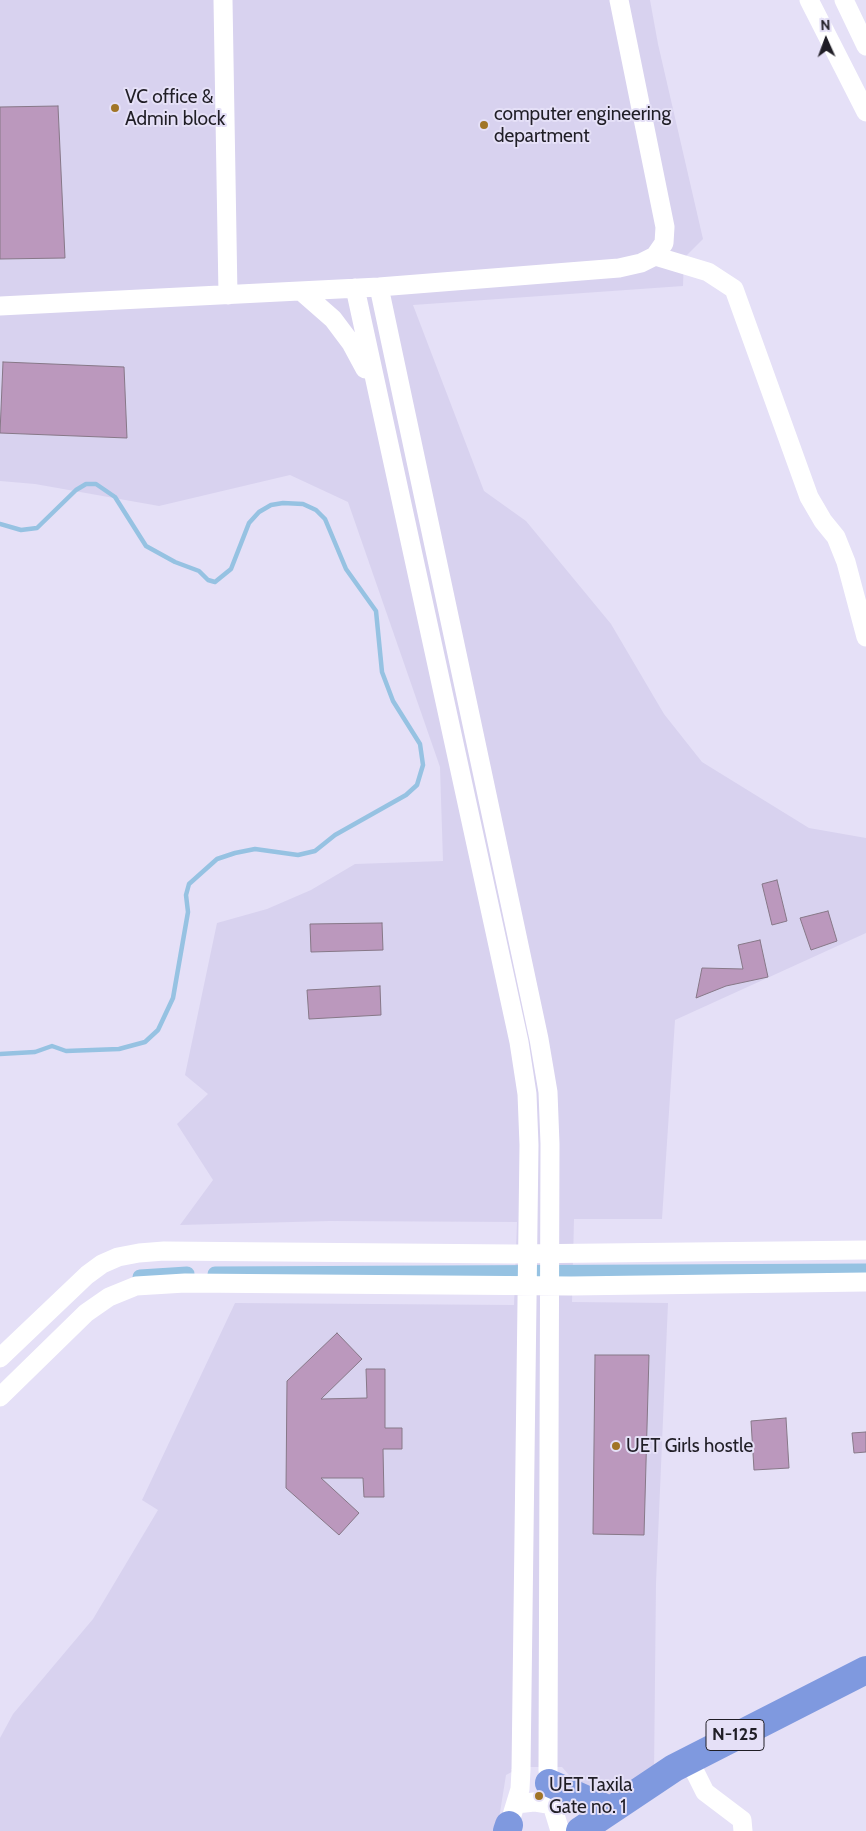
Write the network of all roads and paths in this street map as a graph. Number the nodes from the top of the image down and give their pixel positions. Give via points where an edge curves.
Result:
1 (223, 0) edge
2 (619, 0) edge
3 (809, 0) edge
4 (844, 0) edge
5 (866, 46) edge
6 (866, 112) edge
7 (655, 256) junction
8 (379, 287) junction
9 (354, 288) junction
10 (301, 291) junction
11 (228, 295) junction
12 (0, 306) edge
13 (375, 388) junction
14 (866, 637) edge
15 (866, 1250) edge
16 (866, 1282) edge
17 (0, 1358) edge
18 (0, 1397) edge
19 (866, 1670) edge
20 (689, 1760) junction
21 (551, 1794) junction
22 (610, 1810) junction
23 (511, 1823) edge
24 (560, 1831) edge
25 (580, 1831) edge
26 (743, 1831) edge

1 - 11 street
2 - 7 street via 665,227 664,243
3 - 6 street
4 - 5 street
7 - 8 street via 619,268
7 - 14 street via 708,272 734,289 810,497 836,537 846,562
8 - 9 street
8 - 21 street via 548,1092
9 - 10 street
9 - 13 street
10 - 11 street
10 - 13 street via 333,319 351,343
11 - 12 street
13 - 23 street via 519,1042 527,1094 521,1770
15 - 17 street via 514,1254 164,1251 118,1257 102,1264
16 - 18 street via 571,1286 185,1283 136,1286 108,1296 86,1313
19 - 20 highway, N-125
20 - 22 highway, N-125
20 - 26 street via 705,1792 742,1820
21 - 22 highway
21 - 23 street via 534,1802
21 - 24 street
22 - 25 highway, N-125

